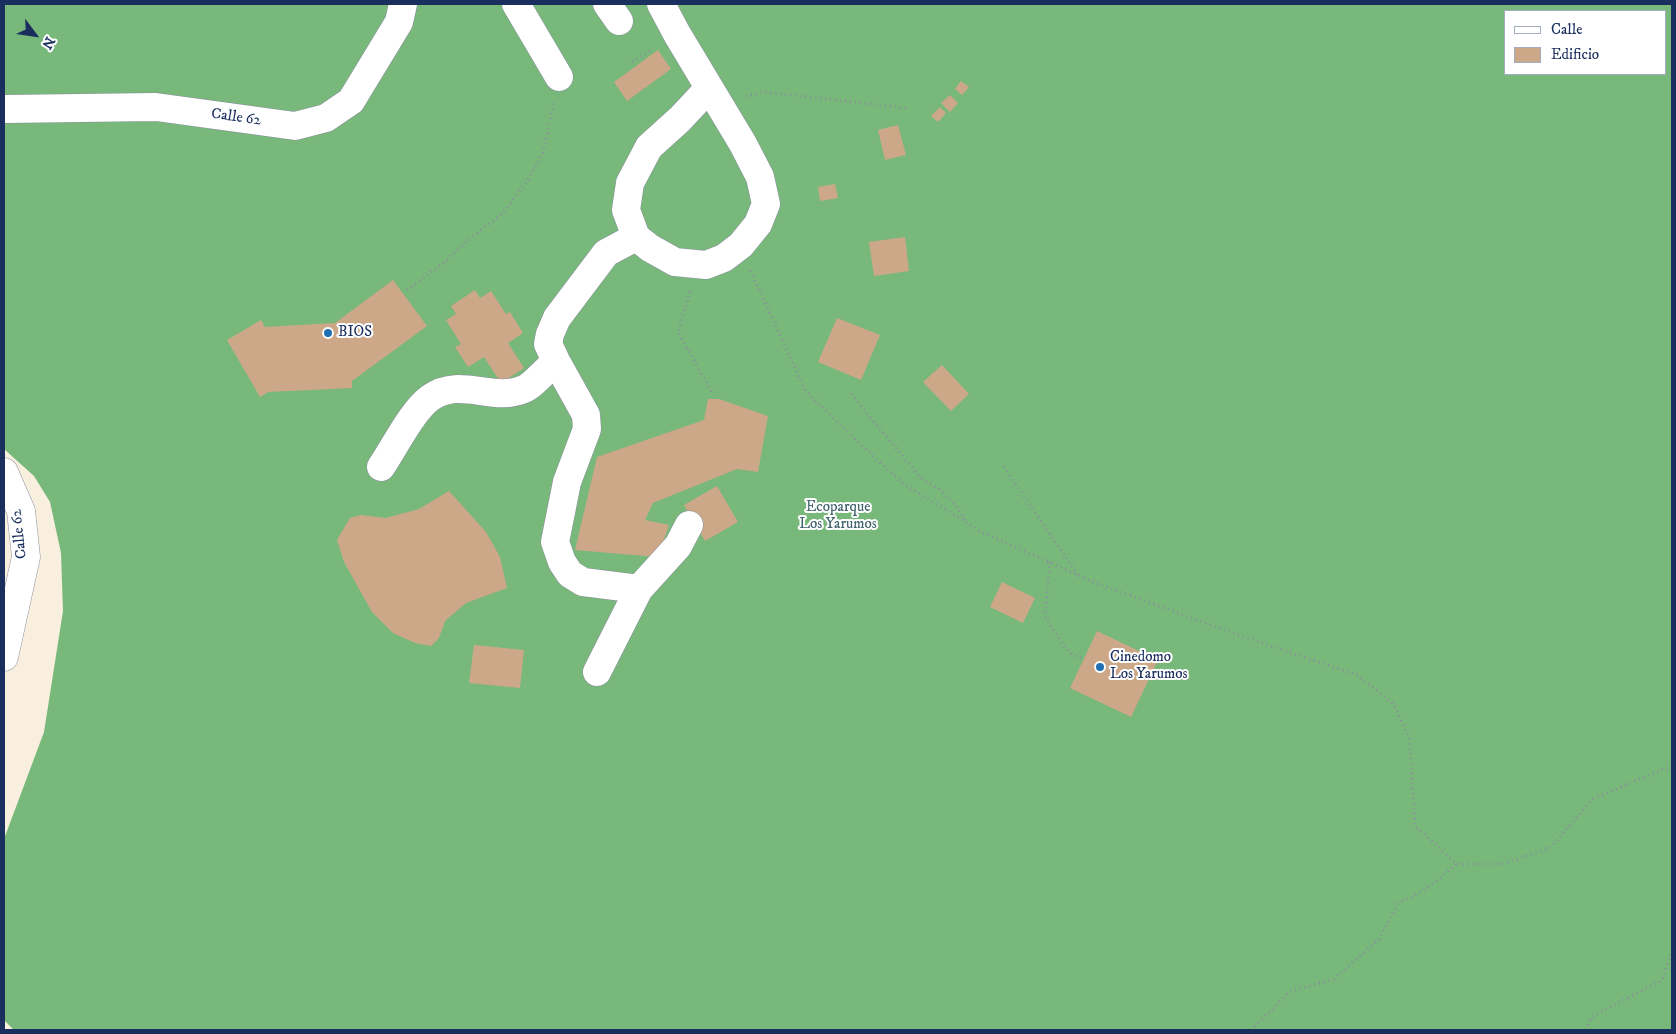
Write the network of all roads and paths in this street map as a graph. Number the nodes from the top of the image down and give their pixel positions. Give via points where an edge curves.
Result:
1 (403, 4) edge
2 (516, 4) edge
3 (661, 4) edge
4 (559, 77) joint
5 (709, 88) junction
6 (907, 108) dead end
7 (4, 109) edge
8 (750, 234) junction
9 (636, 237) junction
10 (698, 265) junction
11 (407, 290) dead end
12 (556, 361) junction
13 (712, 392) dead end
14 (850, 394) dead end
15 (381, 467) dead end
16 (1004, 468) dead end
17 (4, 472) edge
18 (968, 523) junction
19 (689, 525) dead end
20 (1050, 562) junction
21 (1079, 575) junction
22 (639, 589) junction
23 (4, 658) edge
24 (1084, 660) dead end
25 (597, 672) dead end
26 (1672, 770) edge
27 (1457, 864) junction
28 (1672, 951) edge
29 (1250, 1030) edge
30 (1588, 1030) edge

1 - 7 street, Calle 62 via 400,22 351,101 326,118 295,126 156,107
2 - 4 street
3 - 5 street
4 - 11 path via 543,152 527,182 502,214
5 - 6 path via 748,96 764,92
5 - 8 street via 760,177 766,204
5 - 9 street via 649,147 630,183 626,210
8 - 10 street via 724,258
8 - 18 path via 748,265 805,390 904,484
9 - 10 street via 676,262
9 - 12 street via 606,253 557,318 548,344
10 - 13 path via 678,332
12 - 15 street via 524,389 499,394 469,388 444,390 430,398
12 - 22 street via 586,415 587,429 567,482 555,542 562,562 570,574 583,582
14 - 18 path via 920,477 939,489
16 - 21 path
17 - 23 street, Calle 62 via 21,511 26,557
18 - 20 path
19 - 22 street via 678,546
20 - 21 path
20 - 24 path via 1045,616 1065,648
21 - 27 path via 1152,604 1357,675 1392,702 1408,736 1415,826
22 - 25 street
26 - 27 path via 1666,768 1592,799 1551,847 1501,864
27 - 29 path via 1429,887 1398,904 1379,939 1334,979 1289,992
28 - 30 path via 1662,980 1591,1018

